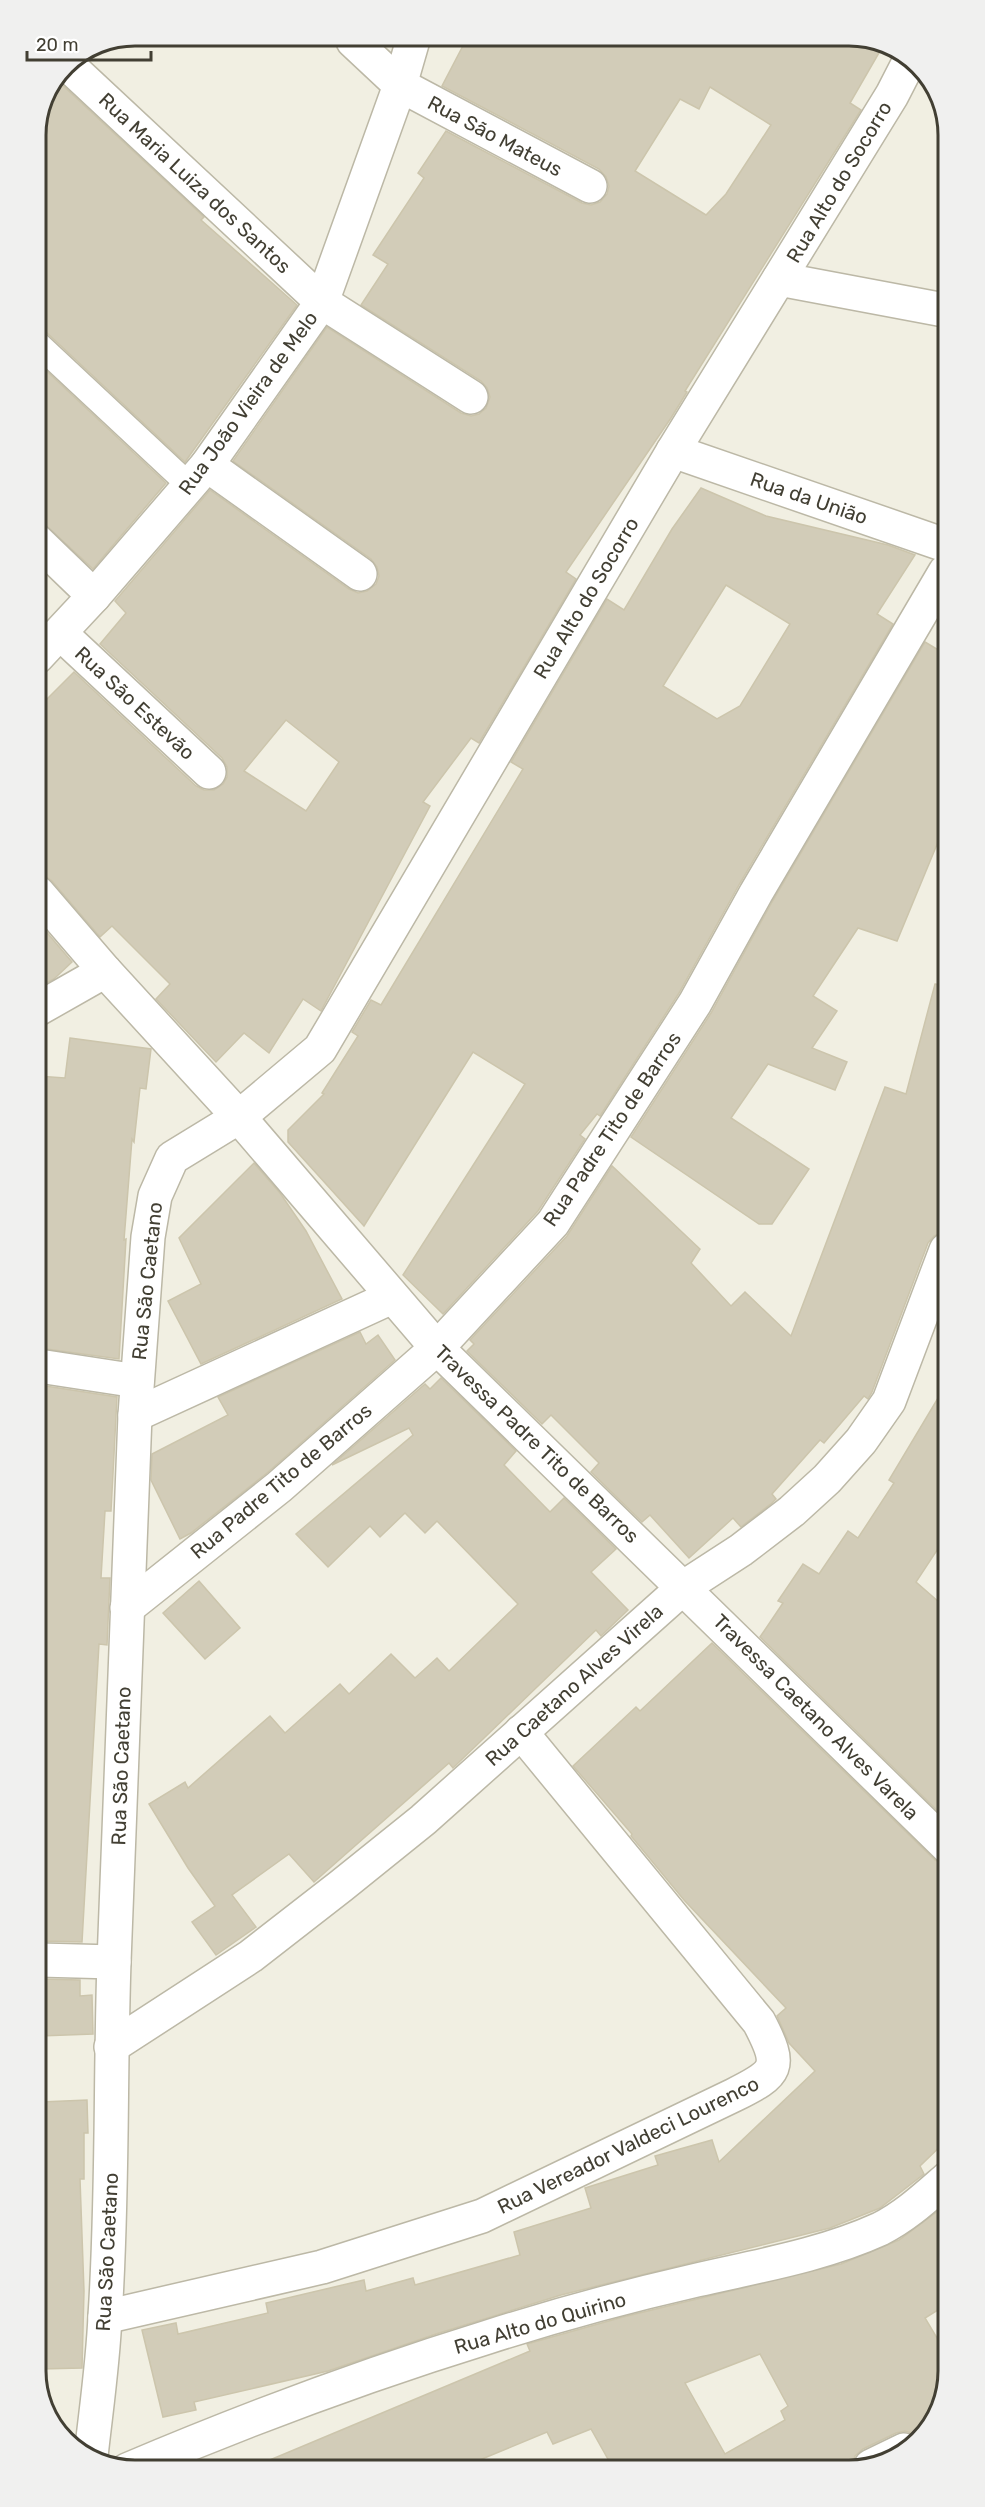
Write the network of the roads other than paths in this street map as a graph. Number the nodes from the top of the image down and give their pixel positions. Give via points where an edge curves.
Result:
1 (359, 46) edge
2 (410, 46) edge
3 (906, 67) edge
4 (75, 71) edge
5 (400, 85) junction
6 (590, 186) dead end
7 (779, 279) junction
8 (322, 302) junction
9 (938, 309) edge
10 (47, 351) edge
11 (471, 397) dead end
12 (673, 451) junction
13 (198, 475) junction
14 (938, 543) edge
15 (47, 550) edge
16 (360, 574) dead end
17 (938, 584) edge
18 (94, 596) junction
19 (60, 633) junction
20 (47, 647) edge
21 (209, 772) dead end
22 (47, 903) edge
23 (105, 971) junction
24 (47, 1004) edge
25 (239, 1117) junction
26 (938, 1271) edge
27 (392, 1297) junction
28 (437, 1348) junction
29 (46, 1367) edge
30 (137, 1381) junction
31 (135, 1415) junction
32 (684, 1587) junction
33 (127, 1608) junction
34 (521, 1732) junction
35 (938, 1836) edge
36 (46, 1960) edge
37 (114, 1962) junction
38 (111, 2048) junction
39 (938, 2187) edge
40 (105, 2317) junction
41 (92, 2448) edge
42 (151, 2460) edge

1 - 5 street, Rua São Mateus
2 - 5 street, Rua João Vieira de Melo
3 - 7 street, Rua Alto do Socorro
4 - 8 street, Rua Maria Luiza dos Santos
5 - 6 street, Rua São Mateus
5 - 8 street, Rua João Vieira de Melo
7 - 9 street
7 - 12 street, Rua Alto do Socorro
8 - 11 street, Rua Maria Luiza dos Santos
8 - 13 street, Rua João Vieira de Melo
10 - 13 lane
12 - 14 street, Rua da União
12 - 25 street, Rua Alto do Socorro via 320,1049
13 - 16 street
13 - 18 street, Rua João Vieira de Melo
15 - 18 street
17 - 28 street, Rua Padre Tito de Barros via 695,1002 606,1143 553,1223
18 - 19 street, Rua João Vieira de Melo
19 - 20 street, Rua João Vieira de Melo
19 - 21 street, Rua São Estevão
22 - 23 street, Travessa Padre Tito de Barros
23 - 24 street
23 - 25 street, Travessa Padre Tito de Barros
25 - 27 street, Travessa Padre Tito de Barros
25 - 30 street, Rua São Caetano via 172,1158 156,1196 148,1237
26 - 32 street, Rua Caetano Alves Virela via 889,1401 861,1441 792,1511
27 - 28 street, Travessa Padre Tito de Barros
27 - 31 street
28 - 32 street, Travessa Padre Tito de Barros
28 - 33 street, Rua Padre Tito de Barros via 238,1521
29 - 30 street
30 - 31 street, Rua São Caetano
31 - 33 street, Rua São Caetano
32 - 34 street, Rua Caetano Alves Virela
32 - 35 street, Travessa Caetano Alves Varela
33 - 37 street, Rua São Caetano
34 - 38 street, Rua Caetano Alves Virela via 423,1820 260,1949
34 - 40 street, Rua Vereador Valdeci Lourenco via 759,2022 774,2054 771,2072 744,2090 482,2216 322,2267
36 - 37 street
37 - 38 street, Rua São Caetano
38 - 40 street, Rua São Caetano via 113,2101
39 - 42 street, Rua Alto do Quirino via 911,2210 881,2228 840,2244 489,2336 232,2426
40 - 41 street, Rua São Caetano

